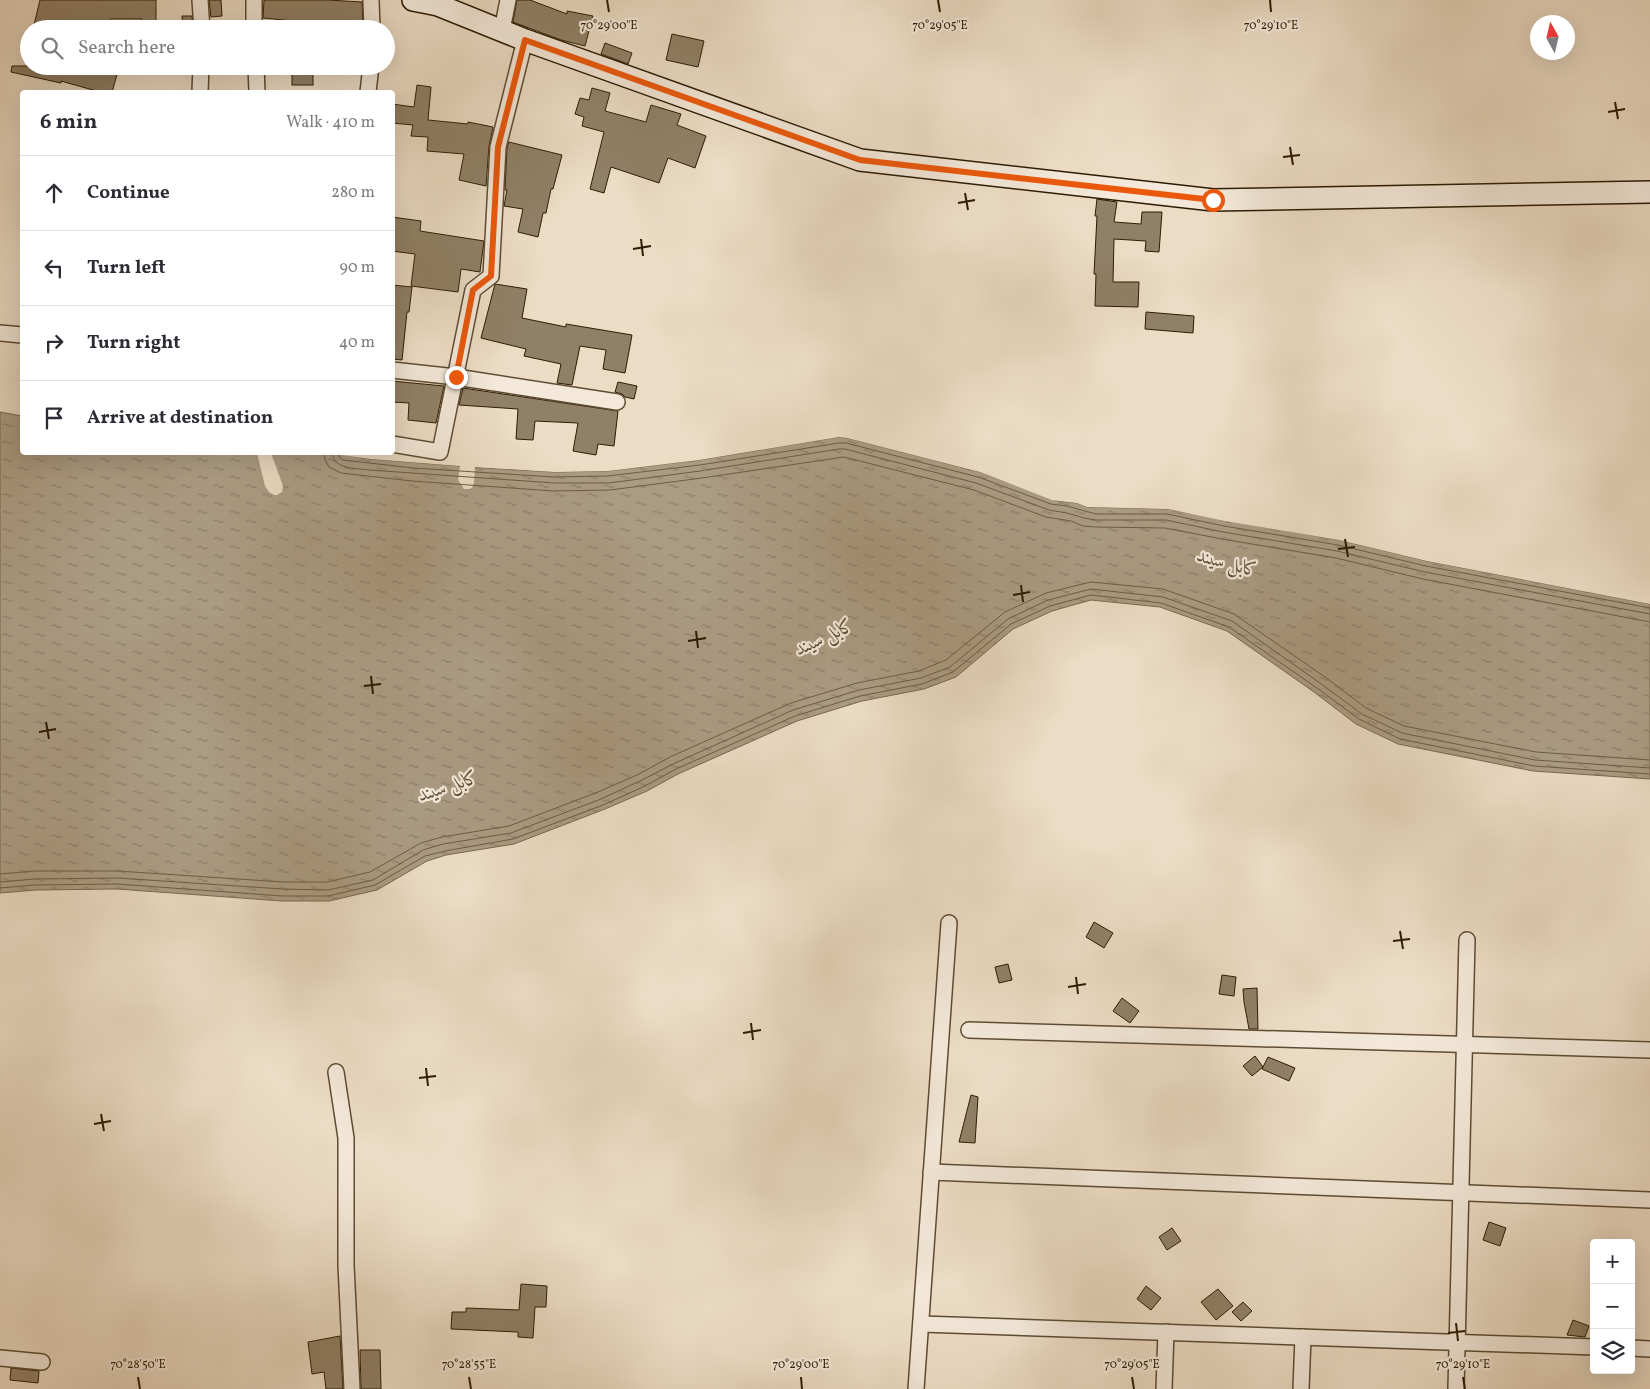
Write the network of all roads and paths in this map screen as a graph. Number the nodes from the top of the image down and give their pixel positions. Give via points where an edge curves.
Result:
1 (200, 0) edge
2 (254, 0) edge
3 (371, 0) edge
4 (413, 0) edge
5 (508, 0) edge
6 (201, 20) edge
7 (254, 20) edge
8 (372, 20) edge
9 (502, 30) junction
10 (525, 40) junction
11 (201, 75) edge
12 (256, 75) edge
13 (370, 75) edge
14 (200, 90) edge
15 (256, 90) edge
16 (368, 90) edge
17 (1650, 192) edge
18 (0, 333) edge
19 (20, 335) edge
20 (395, 370) edge
21 (456, 377) junction
22 (617, 402) dead end
23 (395, 444) edge
24 (949, 923) dead end
25 (1467, 940) dead end
26 (969, 1030) dead end
27 (1464, 1044) junction
28 (1650, 1050) edge
29 (336, 1072) dead end
30 (931, 1172) junction
31 (1461, 1193) junction
32 (1650, 1200) edge
33 (921, 1324) junction
34 (1166, 1332) junction
35 (1303, 1337) junction
36 (1457, 1342) junction
37 (1590, 1347) edge
38 (1635, 1348) edge
39 (1650, 1349) edge
40 (0, 1358) edge
41 (42, 1362) dead end
42 (352, 1389) edge
43 (916, 1389) edge
44 (1164, 1389) edge
45 (1301, 1389) edge
46 (1456, 1389) edge

1 - 6 street
2 - 7 street
3 - 8 street
4 - 9 street via 438,5
5 - 9 street
9 - 10 street
10 - 17 street via 860,160 1213,200
10 - 21 street via 498,147 491,276 473,290
11 - 14 street
12 - 15 street
13 - 16 street
18 - 19 street
20 - 21 street
21 - 22 street
21 - 23 street via 440,452
24 - 30 street
25 - 27 street
26 - 27 street
27 - 28 street
27 - 31 street
29 - 42 street via 346,1138 346,1265
30 - 31 street
30 - 33 street
31 - 32 street
31 - 36 street
33 - 34 street
33 - 43 street
34 - 35 street
34 - 44 street
35 - 36 street
35 - 45 street
36 - 37 street
36 - 46 street
38 - 39 street
40 - 41 street

